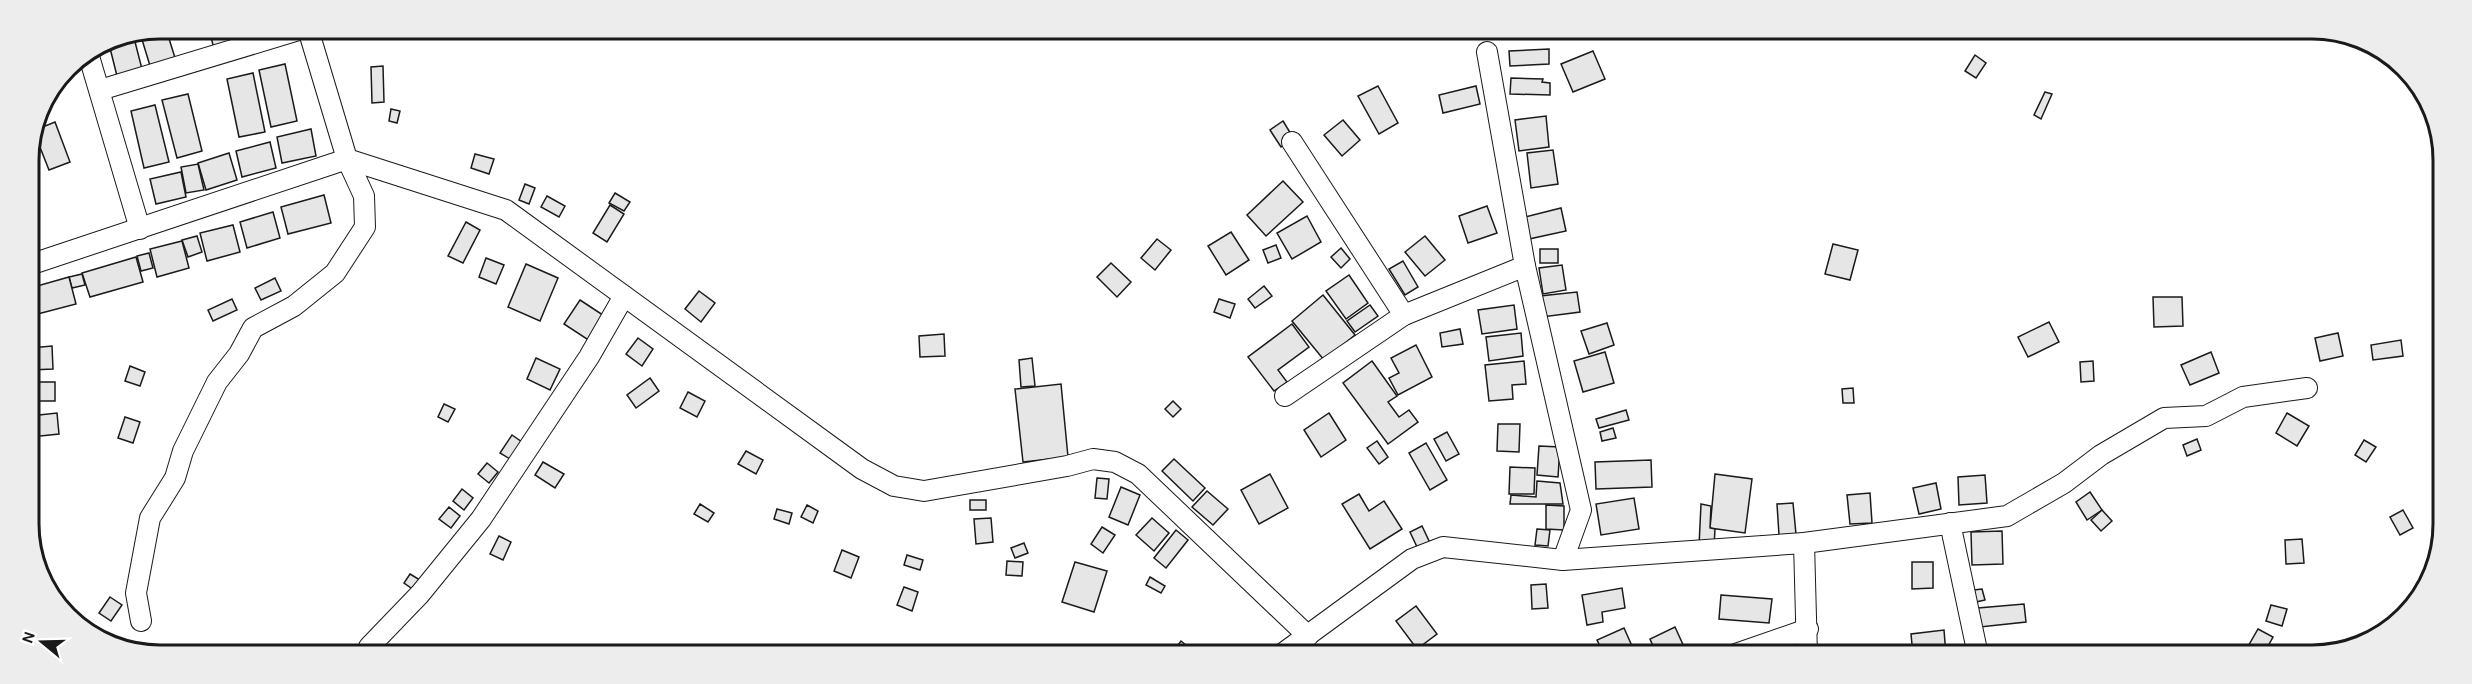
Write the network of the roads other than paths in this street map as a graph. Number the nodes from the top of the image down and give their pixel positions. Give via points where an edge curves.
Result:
1 (269, 39) edge
2 (311, 39) edge
3 (1487, 52) dead end
4 (91, 61) edge
5 (100, 90) junction
6 (1292, 142) dead end
7 (347, 159) junction
8 (140, 229) junction
9 (39, 262) edge
10 (1525, 266) junction
11 (624, 296) junction
12 (1404, 315) junction
13 (2307, 388) dead end
14 (1285, 396) dead end
15 (1950, 523) junction
16 (1804, 543) junction
17 (1563, 560) junction
18 (141, 621) dead end
19 (1808, 629) junction
20 (1308, 636) junction
21 (371, 645) edge
22 (1295, 645) edge
23 (1762, 645) edge
24 (1807, 645) edge
25 (1976, 645) edge

1 - 5 street
2 - 7 street
3 - 10 street
4 - 5 street
5 - 8 street
6 - 12 street
7 - 8 street
7 - 11 street via 506,210
7 - 18 street via 364,196 365,227 335,273 294,306 253,328 217,382 183,451 176,478 150,518 136,593
8 - 9 street
10 - 12 street
10 - 17 street via 1581,510
11 - 20 street via 862,469 894,486 924,491 1092,459 1115,462 1138,474
11 - 21 street via 589,357 481,519 420,594
12 - 14 street
13 - 15 street via 2243,397 2206,416 2164,418 2007,516
15 - 16 street
15 - 25 street
16 - 17 street
16 - 19 street
17 - 20 street via 1443,547 1412,560
19 - 23 street
19 - 24 street
20 - 22 street

